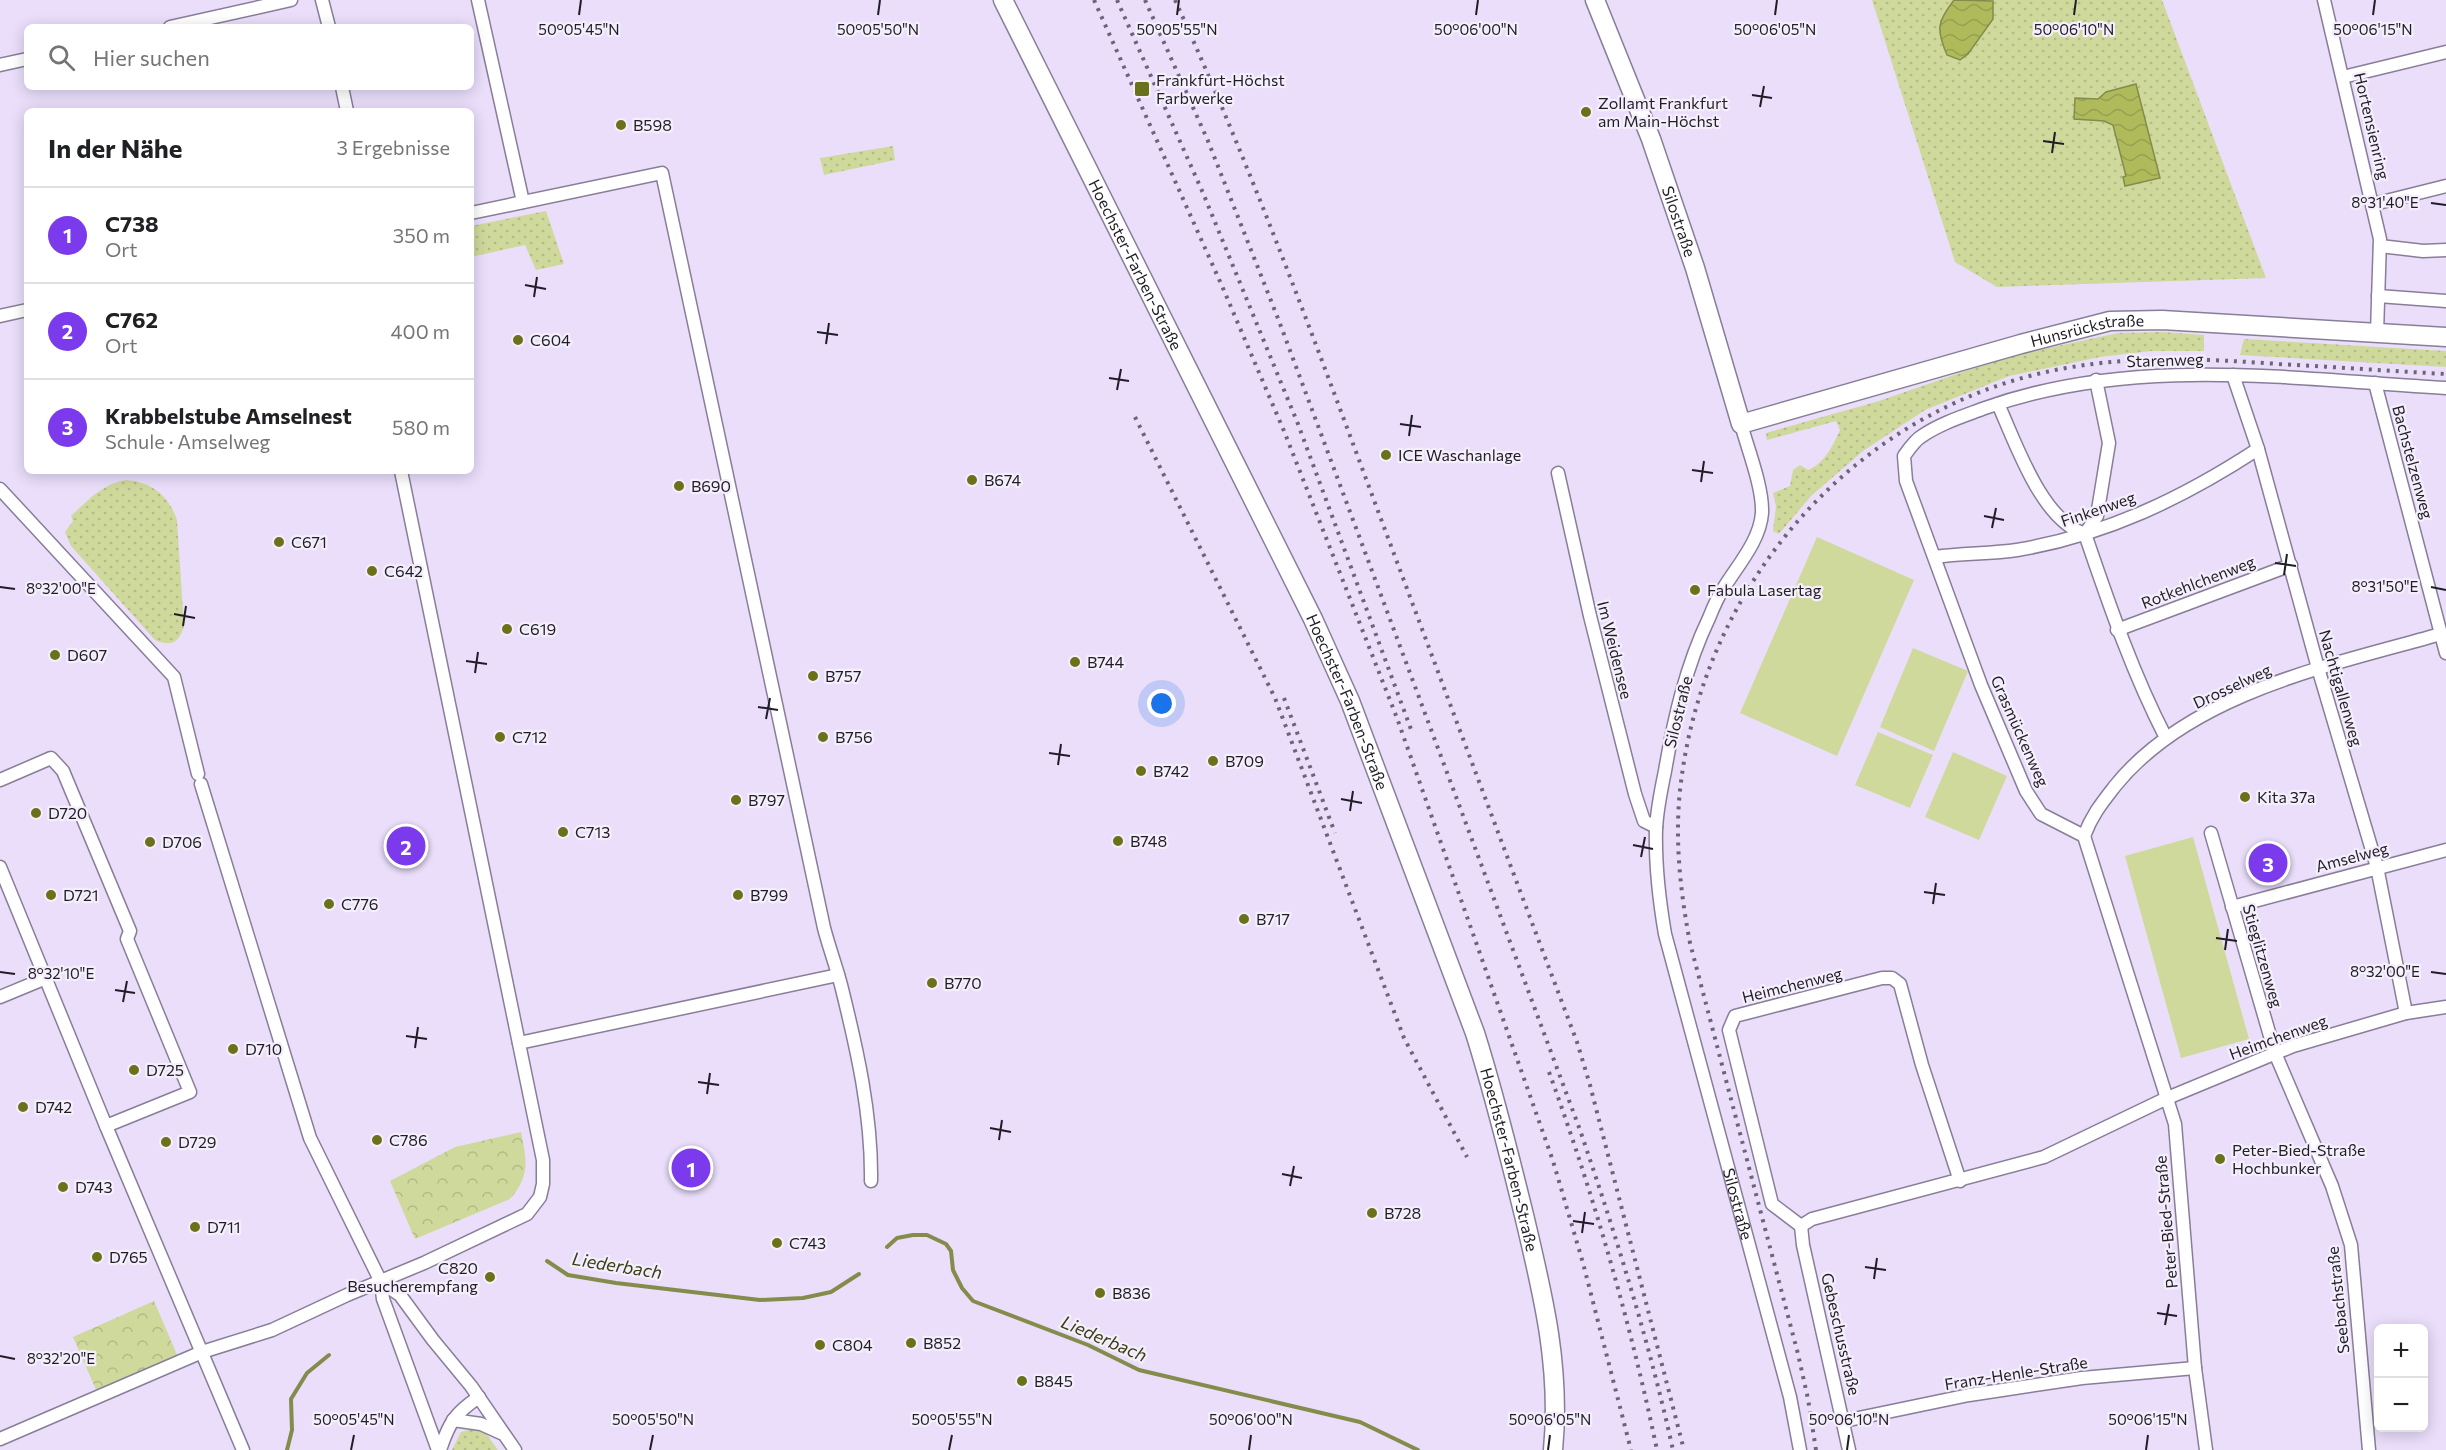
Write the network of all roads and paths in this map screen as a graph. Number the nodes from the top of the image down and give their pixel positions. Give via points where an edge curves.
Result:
1 (291, 0) edge
2 (322, 0) edge
3 (478, 0) edge
4 (1003, 0) edge
5 (1595, 0) edge
6 (2324, 0) edge
7 (183, 24) edge
8 (327, 24) edge
9 (2446, 52) edge
10 (24, 60) edge
11 (0, 65) edge
12 (2343, 77) junction
13 (343, 90) edge
14 (346, 108) edge
15 (2446, 186) edge
16 (524, 202) junction
17 (2374, 204) junction
18 (474, 212) edge
19 (2380, 246) junction
20 (2446, 250) edge
21 (2379, 296) junction
22 (2446, 301) edge
23 (24, 311) edge
24 (0, 316) edge
25 (2377, 333) junction
26 (2446, 337) edge
27 (2233, 375) junction
28 (2096, 380) junction
29 (2375, 383) junction
30 (2446, 388) edge
31 (1998, 404) junction
32 (1741, 424) junction
33 (2258, 449) junction
34 (1904, 456) joint
35 (1558, 473) dead end
36 (402, 474) edge
37 (0, 489) edge
38 (2085, 534) junction
39 (1935, 557) junction
40 (2291, 565) junction
41 (2117, 630) junction
42 (2441, 634) junction
43 (2446, 653) edge
44 (2318, 668) junction
45 (2166, 738) junction
46 (0, 780) edge
47 (1656, 827) junction
48 (2211, 833) dead end
49 (2084, 836) junction
50 (2446, 850) edge
51 (0, 867) edge
52 (2377, 867) junction
53 (2232, 907) junction
54 (838, 975) junction
55 (46, 978) junction
56 (0, 997) edge
57 (2446, 1007) edge
58 (2406, 1013) junction
59 (519, 1043) junction
60 (2275, 1053) junction
61 (2165, 1099) junction
62 (106, 1126) junction
63 (871, 1181) dead end
64 (1960, 1181) junction
65 (1801, 1226) junction
66 (381, 1282) junction
67 (202, 1353) junction
68 (2195, 1368) junction
69 (479, 1397) junction
70 (453, 1420) junction
71 (1844, 1420) junction
72 (505, 1436) junction
73 (0, 1439) edge
74 (243, 1450) edge
75 (439, 1450) edge
76 (515, 1450) edge
77 (1553, 1450) edge
78 (1800, 1450) edge
79 (1849, 1450) edge
80 (2206, 1450) edge
81 (2369, 1450) edge

1 - 7 street
2 - 8 street
3 - 16 street
4 - 77 main road, Hoechster-Farben-Straße via 1308,608 1350,701 1490,1080 1549,1328 1556,1382
5 - 32 main road, Silostraße via 1651,139 1695,268
6 - 12 street, Hortensienring
9 - 12 street
10 - 11 street
12 - 17 street, Hortensienring
13 - 14 street
15 - 17 street
16 - 18 street
16 - 54 street via 662,173 824,928
17 - 19 street, Hortensienring
19 - 20 street
19 - 21 street, Hortensienring
21 - 22 street
21 - 25 street, Hortensienring
23 - 24 street
25 - 26 main road, Hunsrückstraße
25 - 32 main road, Hunsrückstraße via 2162,320 2110,321
27 - 28 street, Starenweg via 2156,374
27 - 29 street, Starenweg
27 - 33 street, Nachtigallenweg
28 - 31 street, Starenweg via 2042,390
28 - 38 street via 2109,443 2097,516
29 - 30 street, Starenweg
29 - 42 street, Bachstelzenweg
31 - 34 street, Starenweg via 1921,436
31 - 38 street via 2050,508 2068,526
32 - 47 street, Silostraße via 1760,497 1760,522 1721,592 1687,672
33 - 38 street, Finkenweg via 2201,486
33 - 40 street, Nachtigallenweg
34 - 39 street, Grasmückenweg via 1906,481
35 - 47 street, Im Weidensee via 1635,794 1644,821
36 - 59 street
37 - 66 street via 174,677 200,779 310,1138
38 - 39 street, Finkenweg via 2016,550
38 - 41 street
39 - 49 street, Grasmückenweg via 1981,685 2026,791 2041,814
40 - 41 street, Rotkehlchenweg
40 - 44 street, Nachtigallenweg
41 - 45 street
42 - 43 street, Bachstelzenweg
42 - 44 street, Drosselweg
44 - 45 street, Drosselweg via 2255,690
44 - 52 street, Nachtigallenweg
45 - 49 street, Drosselweg via 2130,768 2091,816
46 - 62 street via 51,758 63,771 130,931 127,939 190,1092
47 - 78 street, Silostraße via 1656,864 1665,933 1790,1397
48 - 53 street, Stieglitzenweg
49 - 61 street
50 - 52 street, Amselweg
51 - 55 street
52 - 53 street, Amselweg
52 - 58 street, Nachtigallenweg
53 - 60 street, Stieglitzenweg
54 - 59 street
54 - 63 street via 870,1130
55 - 56 street
55 - 62 street
57 - 58 street, Heimchenweg
58 - 60 street, Heimchenweg
59 - 66 street via 543,1160 543,1184 535,1206 527,1214
60 - 61 street, Heimchenweg
60 - 81 street, Seebachstraße via 2331,1186 2351,1245
61 - 64 street, Heimchenweg via 2044,1157
61 - 68 street, Peter-Bied-Straße via 2175,1124
62 - 67 street
64 - 65 street, Heimchenweg via 1812,1219
64 - 65 street, Heimchenweg via 1900,984 1892,978 1735,1016 1729,1030 1772,1204
65 - 71 street, Gebeschusstraße
66 - 67 street via 272,1330
66 - 69 street via 400,1295
66 - 75 street via 383,1299
67 - 73 street
67 - 74 street
68 - 71 street, Franz-Henle-Straße via 1969,1395
68 - 80 street, Peter-Bied-Straße
69 - 70 street
69 - 72 street
70 - 72 street via 481,1424
70 - 75 street
71 - 79 street, Gebeschusstraße
72 - 76 street

